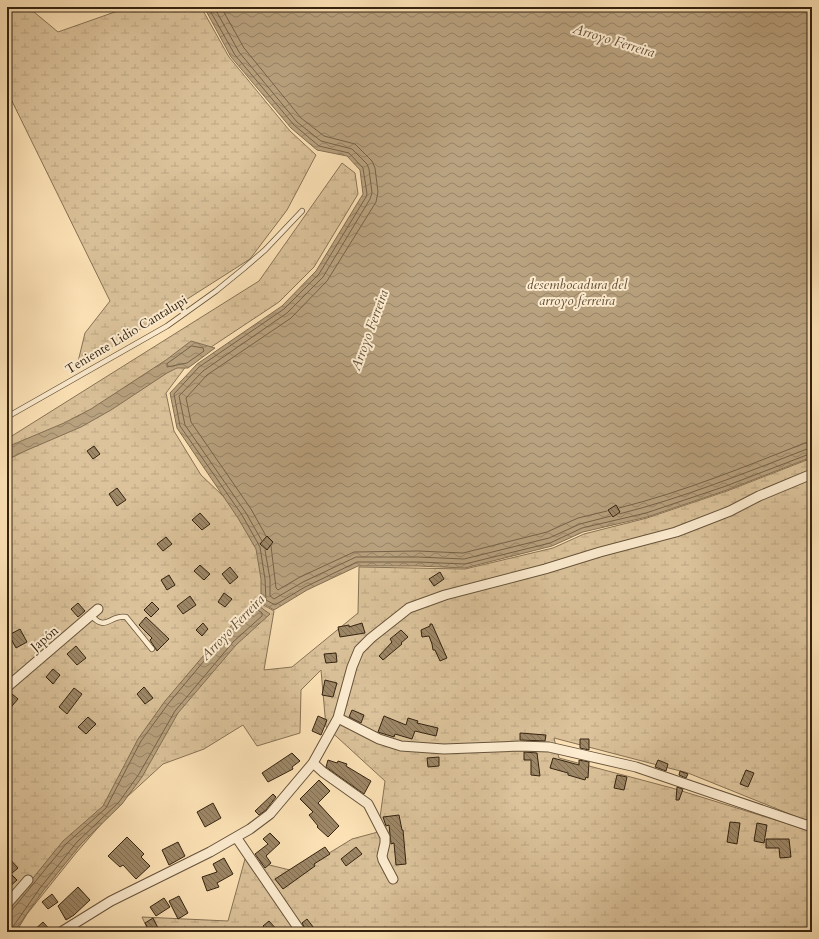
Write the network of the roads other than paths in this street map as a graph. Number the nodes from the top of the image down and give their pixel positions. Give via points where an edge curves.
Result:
1 (302, 211) dead end
2 (7, 417) edge
3 (812, 474) edge
4 (95, 612) joint
5 (152, 649) dead end
6 (7, 686) edge
7 (338, 718) junction
8 (313, 763) junction
9 (812, 827) edge
10 (236, 837) junction
11 (393, 879) dead end
12 (28, 880) dead end
13 (7, 904) edge
14 (65, 931) edge
15 (301, 932) edge

1 - 2 lane, Teniente Lidio Cantalupi via 243,270 167,326
3 - 7 street via 676,532 445,595 409,608 359,650
4 - 5 lane via 97,622 104,623 121,616 126,617
4 - 6 street, Japón
7 - 8 street
7 - 9 street via 379,739 401,746 444,749 549,747 636,766
8 - 10 street via 270,814 250,830
8 - 11 street via 368,804 385,837 382,856
10 - 14 street via 111,901
10 - 15 street
12 - 13 street

